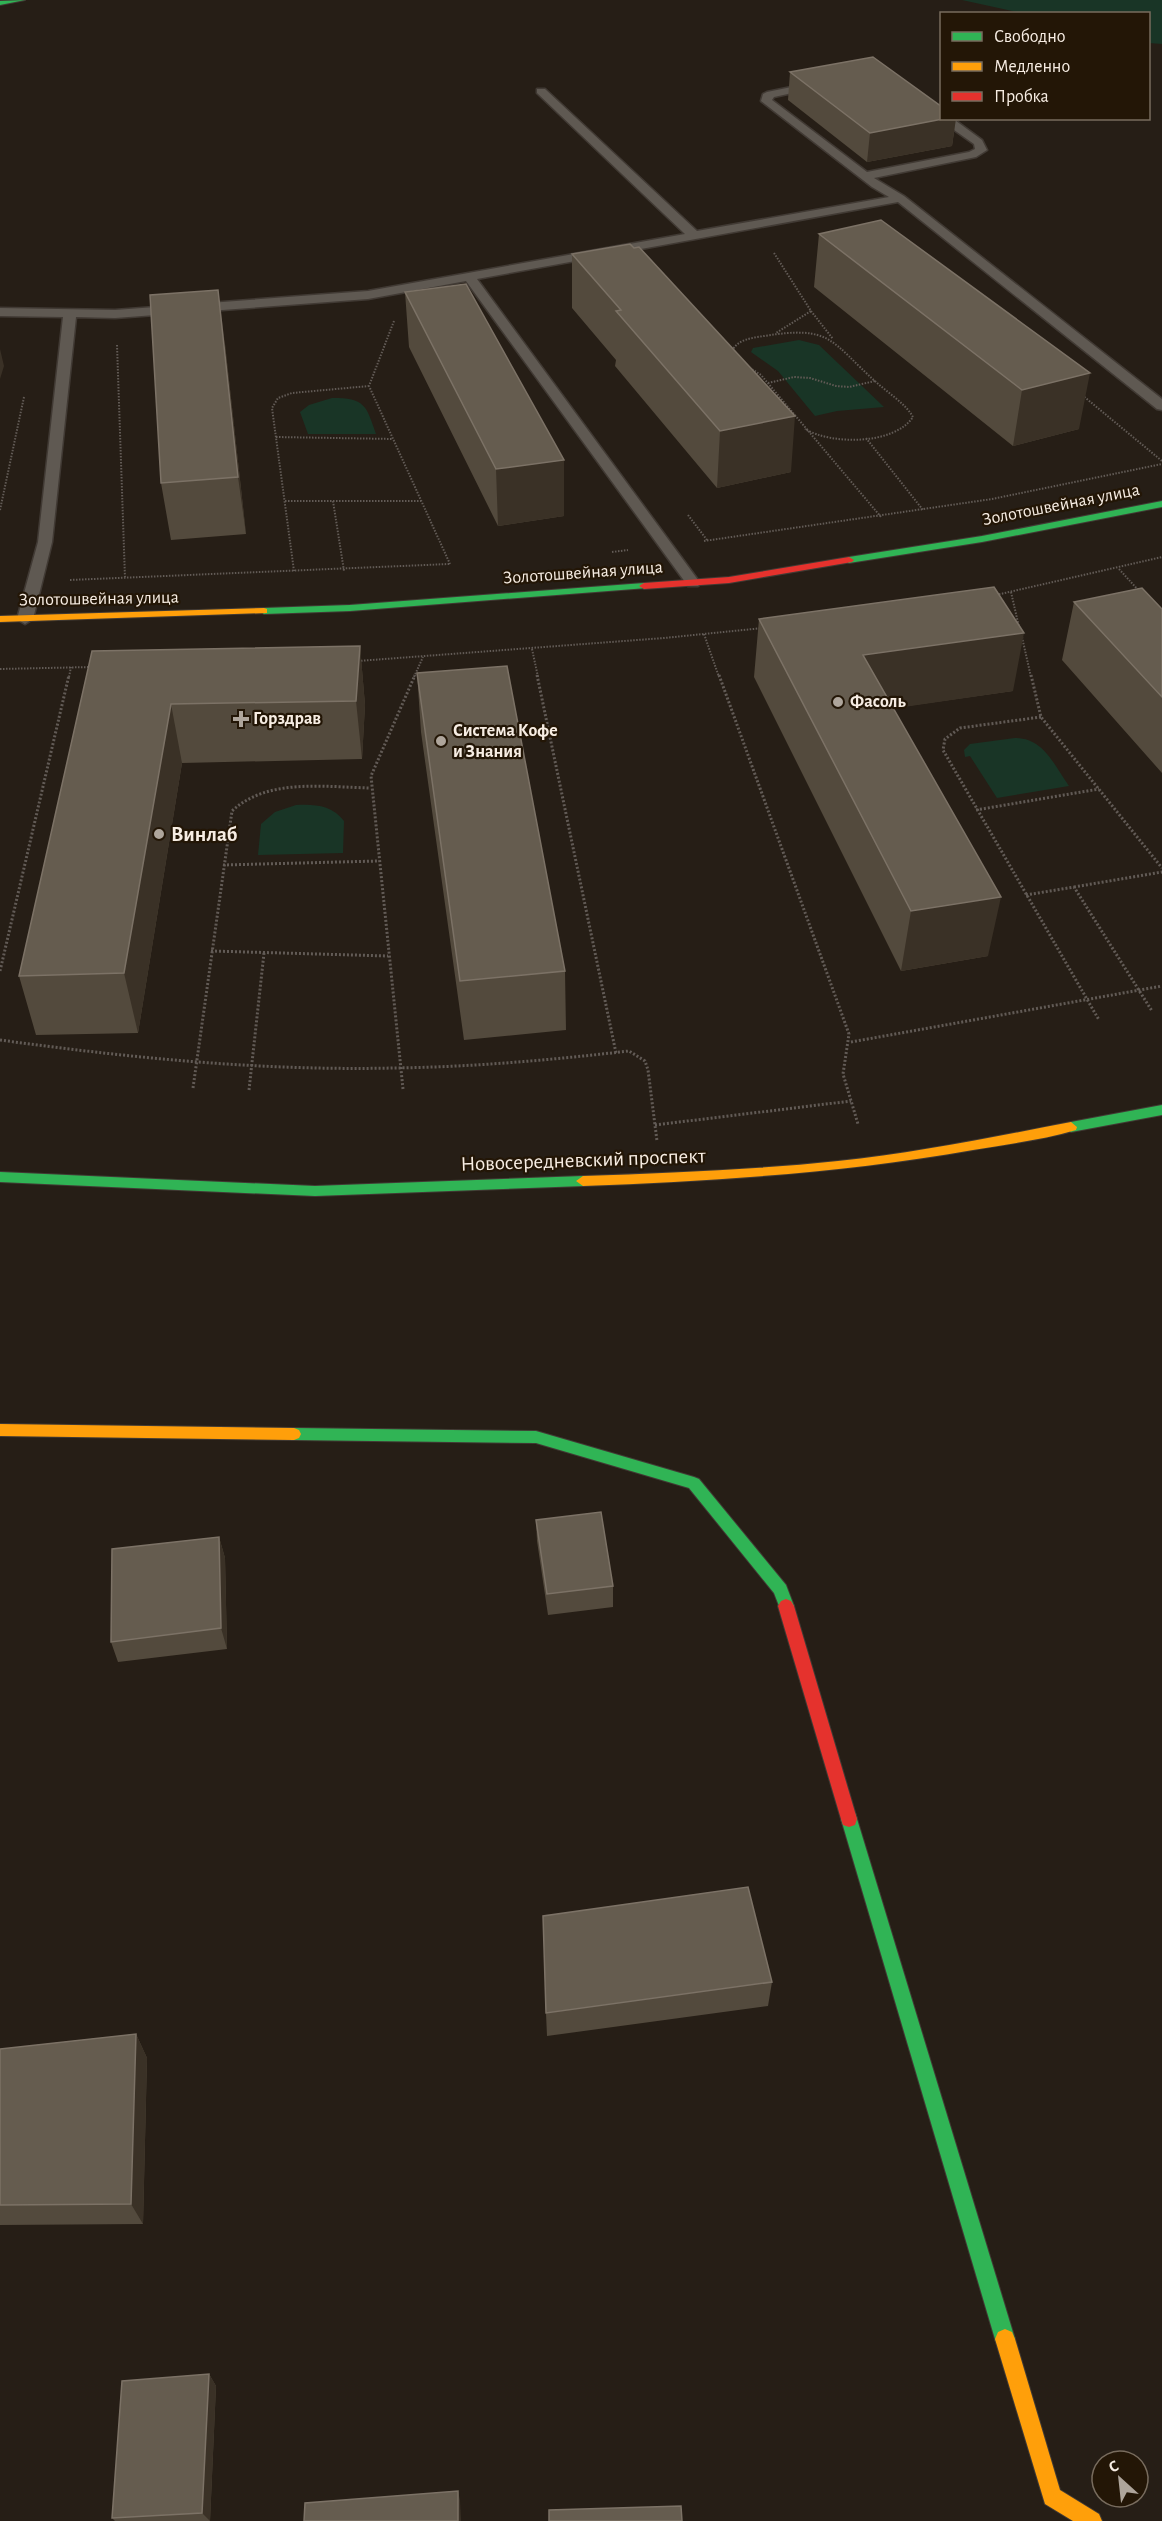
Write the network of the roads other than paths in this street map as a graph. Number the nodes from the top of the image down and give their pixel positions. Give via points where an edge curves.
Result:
1 (22, 0) edge
2 (0, 3) edge
3 (830, 83) edge
4 (541, 91) dead end
5 (946, 120) edge
6 (865, 176) junction
7 (900, 198) junction
8 (695, 236) junction
9 (470, 278) junction
10 (0, 312) edge
11 (70, 315) junction
12 (1162, 406) edge
13 (1162, 504) edge
14 (693, 583) junction
15 (0, 619) edge
16 (25, 619) junction
17 (1162, 1110) edge
18 (0, 1177) edge
19 (0, 1430) edge
20 (1092, 2521) edge

1 - 2 street
3 - 6 lane via 771,94 766,101
4 - 8 lane
5 - 6 lane via 978,142 981,150
6 - 7 lane
7 - 8 lane
7 - 12 lane
8 - 9 lane
9 - 11 lane via 368,295
9 - 14 lane
10 - 11 lane
11 - 16 lane via 45,542
13 - 14 street, Золотошвейная улица via 859,560
14 - 16 street, Золотошвейная улица via 350,608
15 - 16 street, Золотошвейная улица
17 - 18 street, Новосередневский проспект via 936,1153 722,1176 315,1191
19 - 20 street via 536,1437 694,1483 781,1590 1052,2498

